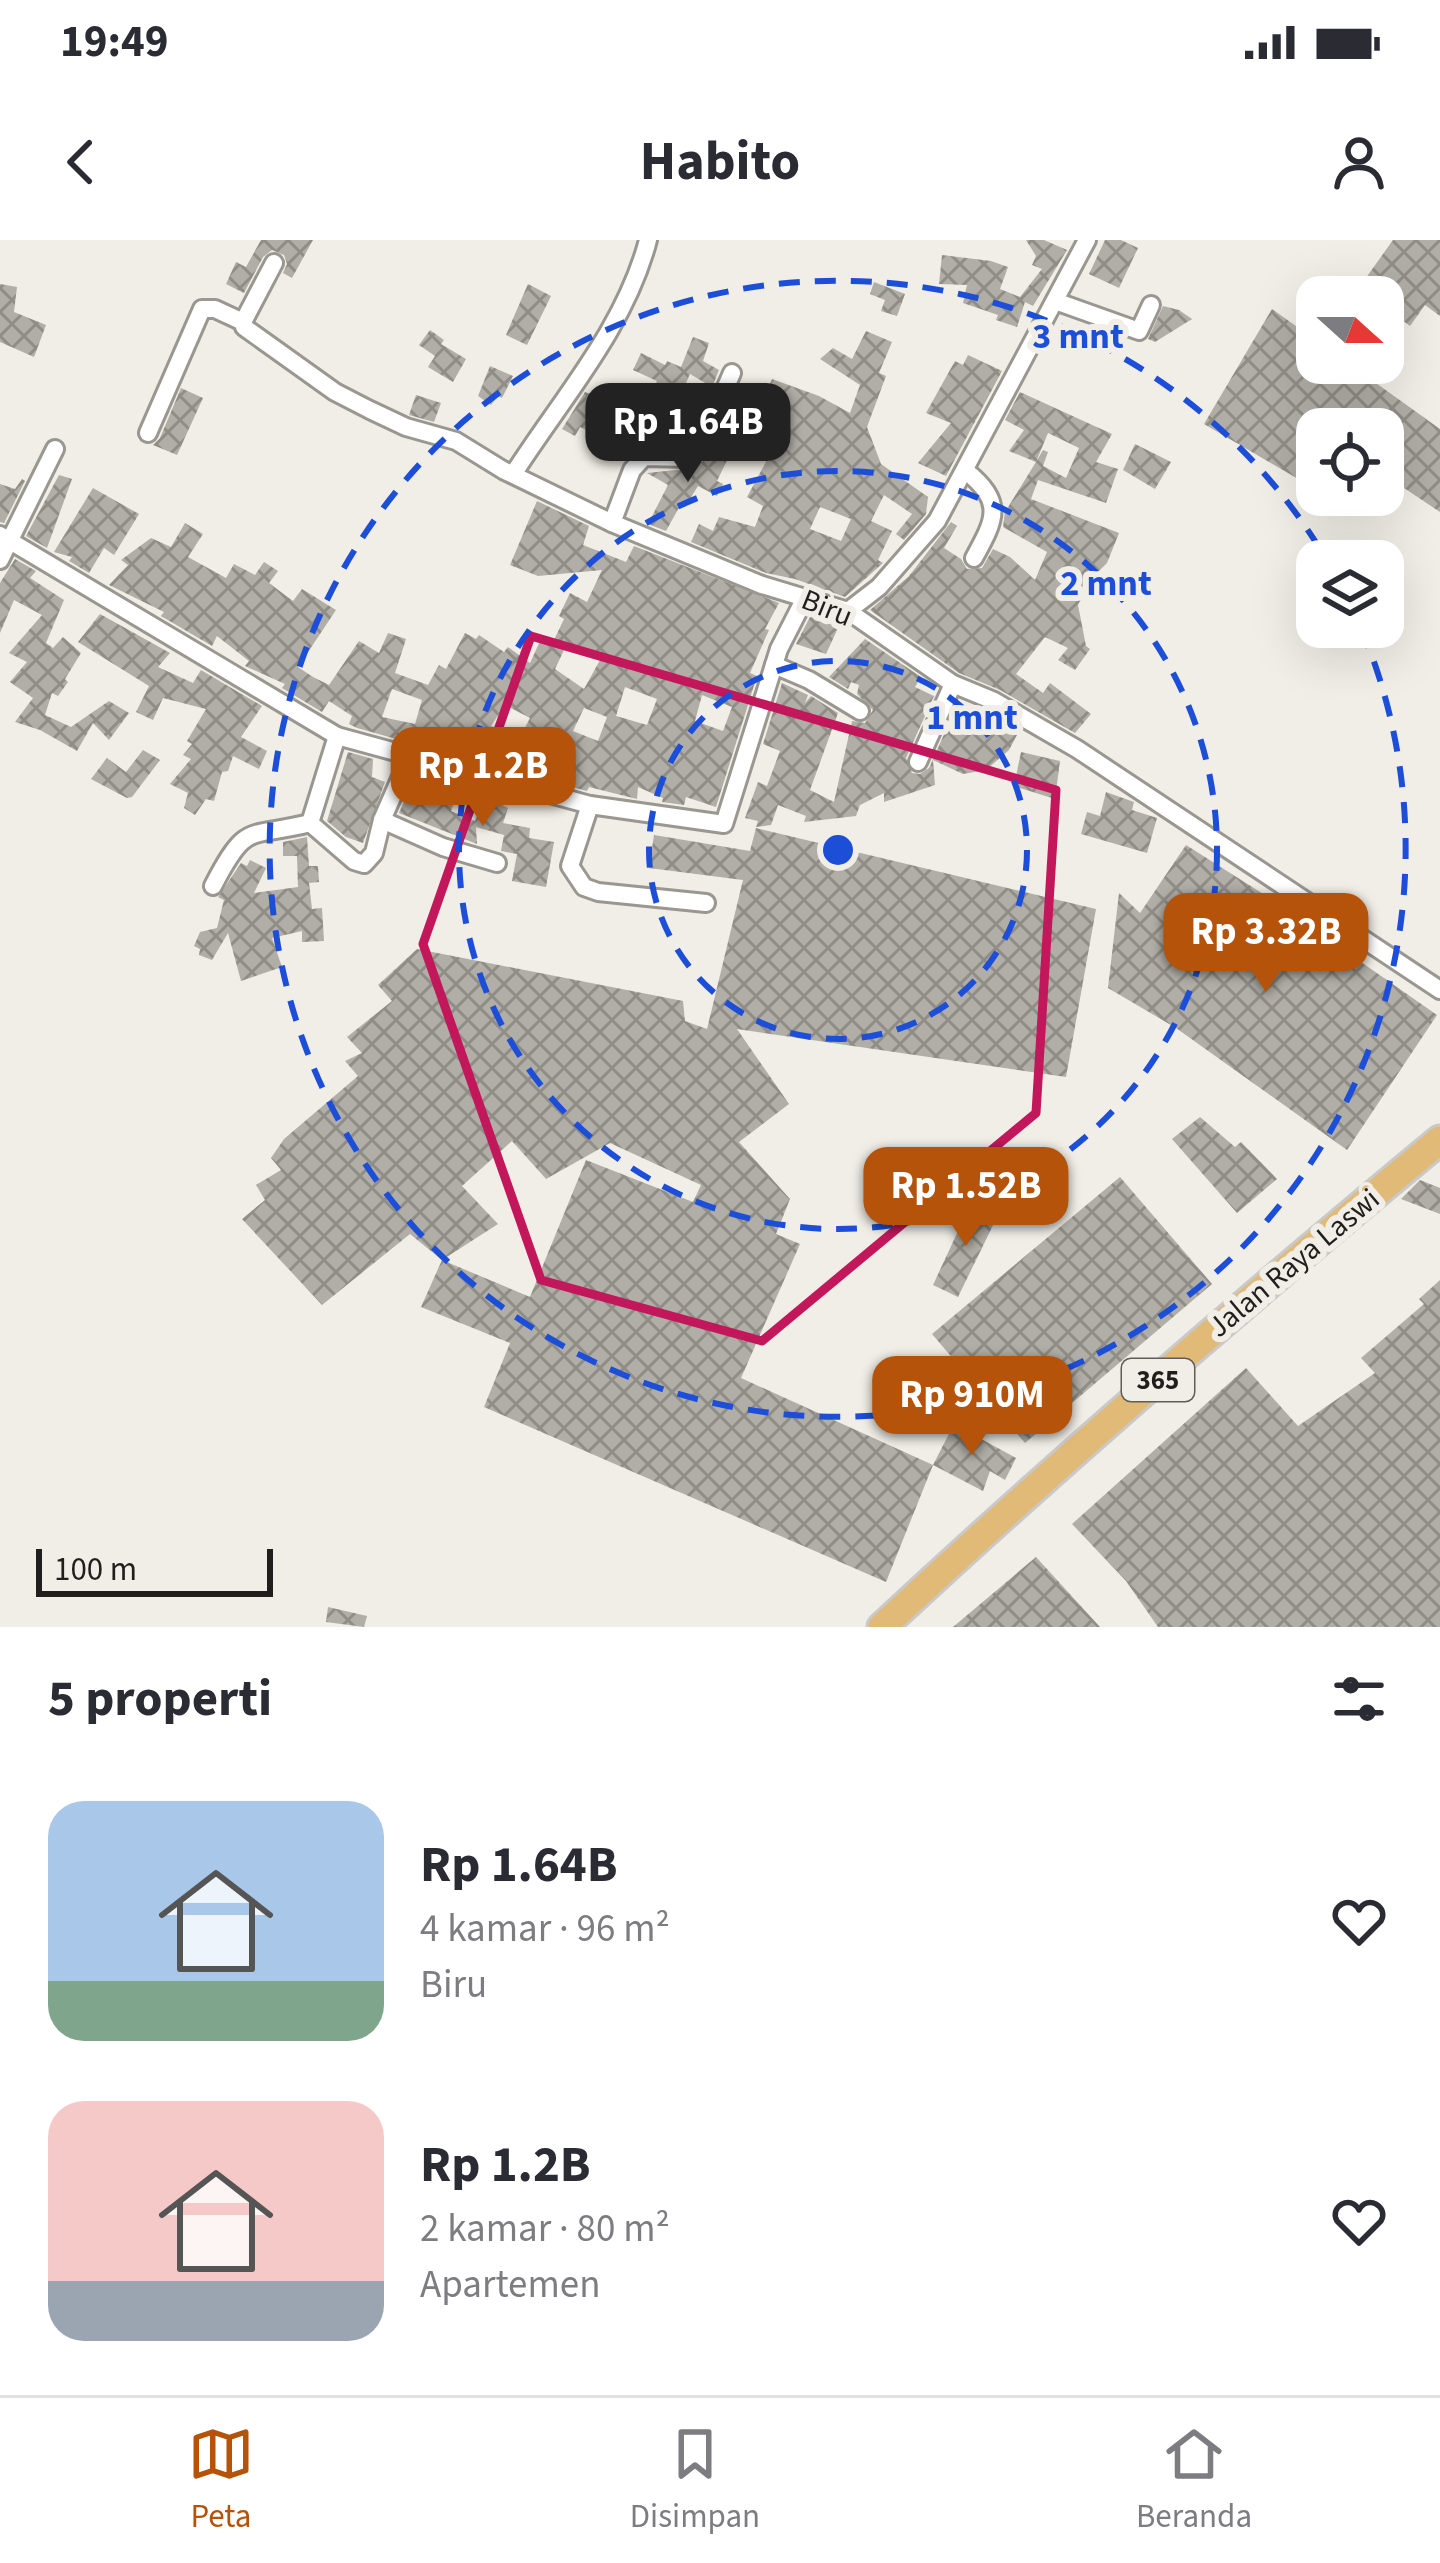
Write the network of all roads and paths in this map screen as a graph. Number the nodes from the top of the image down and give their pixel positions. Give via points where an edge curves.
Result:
1 (648, 240) edge
2 (1087, 240) edge
3 (274, 263) dead end
4 (1055, 301) junction
5 (1150, 305) dead end
6 (243, 322) junction
7 (732, 373) dead end
8 (148, 433) dead end
9 (56, 448) dead end
10 (966, 471) junction
11 (514, 473) junction
12 (612, 524) junction
13 (5, 538) edge
14 (974, 558) dead end
15 (0, 560) edge
16 (805, 598) junction
17 (848, 611) junction
18 (774, 665) junction
19 (953, 685) junction
20 (860, 711) dead end
21 (337, 736) junction
22 (411, 754) junction
23 (918, 762) dead end
24 (590, 805) junction
25 (382, 820) junction
26 (310, 824) junction
27 (497, 863) dead end
28 (213, 886) dead end
29 (706, 903) dead end
30 (1440, 990) edge
31 (1440, 1141) edge
32 (882, 1627) edge

1 - 11 street via 607,341
2 - 4 street
3 - 6 street
4 - 5 street via 1139,331
4 - 10 street
6 - 8 street via 202,309
6 - 11 street, Biru via 335,392
7 - 12 street via 700,447 688,458 644,457
9 - 13 street
10 - 14 street via 994,508
10 - 17 street via 914,550
11 - 12 street, Biru
12 - 16 street, Biru
13 - 15 street
13 - 21 street
16 - 17 street, Biru
16 - 18 street
17 - 19 street, Biru
18 - 20 street
18 - 24 street via 724,824
19 - 23 street
19 - 30 street, Biru via 1077,748
21 - 22 street
21 - 26 street
22 - 24 street
22 - 25 street
24 - 29 street via 570,866 584,886
25 - 26 street via 364,864
25 - 27 street
26 - 28 street via 247,836
31 - 32 main road, Jalan Raya Laswi / 365 via 1270,1280

